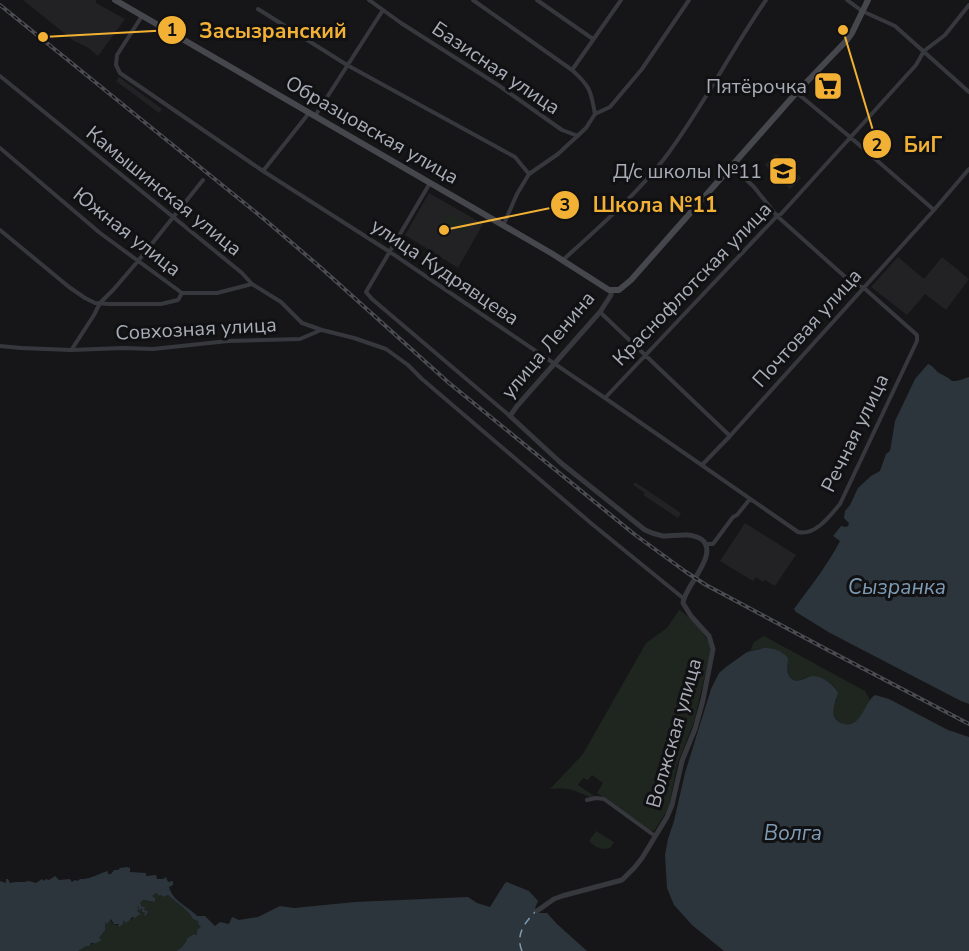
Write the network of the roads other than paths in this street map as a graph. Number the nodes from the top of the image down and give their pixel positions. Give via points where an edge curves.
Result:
1 (115, 0) edge
2 (130, 0) edge
3 (369, 0) edge
4 (475, 0) edge
5 (537, 0) edge
6 (611, 0) edge
7 (689, 0) edge
8 (766, 0) edge
9 (847, 0) edge
10 (867, 0) edge
11 (619, 2) edge
12 (969, 5) edge
13 (124, 6) junction
14 (258, 9) dead end
15 (383, 10) junction
16 (862, 10) junction
17 (142, 16) junction
18 (594, 39) junction
19 (924, 51) junction
20 (347, 65) junction
21 (572, 70) junction
22 (0, 76) edge
23 (797, 92) junction
24 (969, 92) edge
25 (312, 114) junction
26 (595, 114) junction
27 (578, 136) junction
28 (850, 137) junction
29 (0, 148) edge
30 (732, 166) junction
31 (969, 169) edge
32 (263, 171) junction
33 (529, 174) junction
34 (203, 180) dead end
35 (430, 183) junction
36 (934, 210) junction
37 (777, 216) junction
38 (173, 217) junction
39 (503, 226) junction
40 (0, 230) edge
41 (390, 252) junction
42 (563, 260) junction
43 (138, 261) junction
44 (252, 284) junction
45 (864, 288) junction
46 (611, 291) junction
47 (182, 293) junction
48 (100, 303) junction
49 (600, 312) junction
50 (322, 330) junction
51 (0, 346) edge
52 (71, 350) junction
53 (644, 356) junction
54 (554, 364) junction
55 (604, 398) junction
56 (510, 416) junction
57 (730, 436) junction
58 (702, 465) junction
59 (750, 499) junction
60 (806, 534) joint
61 (705, 544) junction
62 (683, 598) junction
63 (587, 800) dead end
64 (655, 836) junction
65 (537, 911) dead end

1 - 13 main road, Образцовская улица
2 - 13 street
3 - 15 street, Базисная улица
4 - 21 street
5 - 18 street
6 - 11 street
7 - 26 street via 642,69 610,107
8 - 42 street via 662,161
9 - 16 street
10 - 16 main road, улица Ленина
11 - 18 street
12 - 19 street, Краснофлотская улица via 945,35
13 - 17 main road, Образцовская улица
14 - 20 street
15 - 20 street
15 - 27 street, Базисная улица via 562,130
16 - 19 street via 895,26
16 - 23 main road, улица Ленина via 847,40
17 - 25 main road, Образцовская улица
17 - 32 street, улица Кудрявцева via 117,55 120,73
18 - 21 street
19 - 24 street
19 - 28 street, Краснофлотская улица via 916,65
20 - 25 street
20 - 33 street via 515,157
21 - 26 street via 588,86
22 - 38 street, Камышинская улица
23 - 28 street
23 - 30 main road, улица Ленина
25 - 32 street
25 - 35 main road, Образцовская улица
26 - 27 street
27 - 33 street
28 - 36 street
28 - 37 street, Краснофлотская улица
29 - 43 street, Южная улица
30 - 37 street
30 - 46 main road, улица Ленина via 632,280
31 - 36 street, Почтовая улица
32 - 41 street, улица Кудрявцева
33 - 39 street
34 - 38 street
35 - 39 main road, Образцовская улица
35 - 41 street
36 - 45 street, Почтовая улица
37 - 45 street via 852,283
37 - 53 street, Краснофлотская улица
38 - 43 street
38 - 44 street, Камышинская улица
39 - 42 main road, Образцовская улица
40 - 48 street via 69,287
41 - 54 street, улица Кудрявцева
41 - 56 street via 367,294
42 - 46 main road, Образцовская улица
43 - 47 street, Южная улица
43 - 48 street
44 - 47 street, Южная улица via 217,293
44 - 50 street, Камышинская улица via 281,302 302,323
45 - 57 street, Почтовая улица
45 - 60 street, Речная улица via 917,335 917,341 840,504
46 - 49 street, улица Ленина
47 - 48 street via 178,300 161,304
48 - 52 street
49 - 53 street
49 - 54 street, улица Ленина
50 - 52 street, Совхозная улица via 300,339
50 - 62 street via 386,349 397,357
51 - 52 street, Совхозная улица
53 - 55 street, Краснофлотская улица
53 - 57 street
54 - 55 street, улица Кудрявцева
54 - 56 street, улица Ленина
55 - 58 street, улица Кудрявцева
56 - 61 street via 561,463 645,530 662,536 694,536
57 - 58 street, Почтовая улица
58 - 59 street, улица Кудрявцева
59 - 60 street, улица Кудрявцева
59 - 61 street via 713,543
61 - 62 street via 706,558
62 - 64 street, Волжская улица via 687,612 711,640 713,654 672,805
63 - 64 street via 604,800
64 - 65 street, Волжская улица via 622,880 562,896

